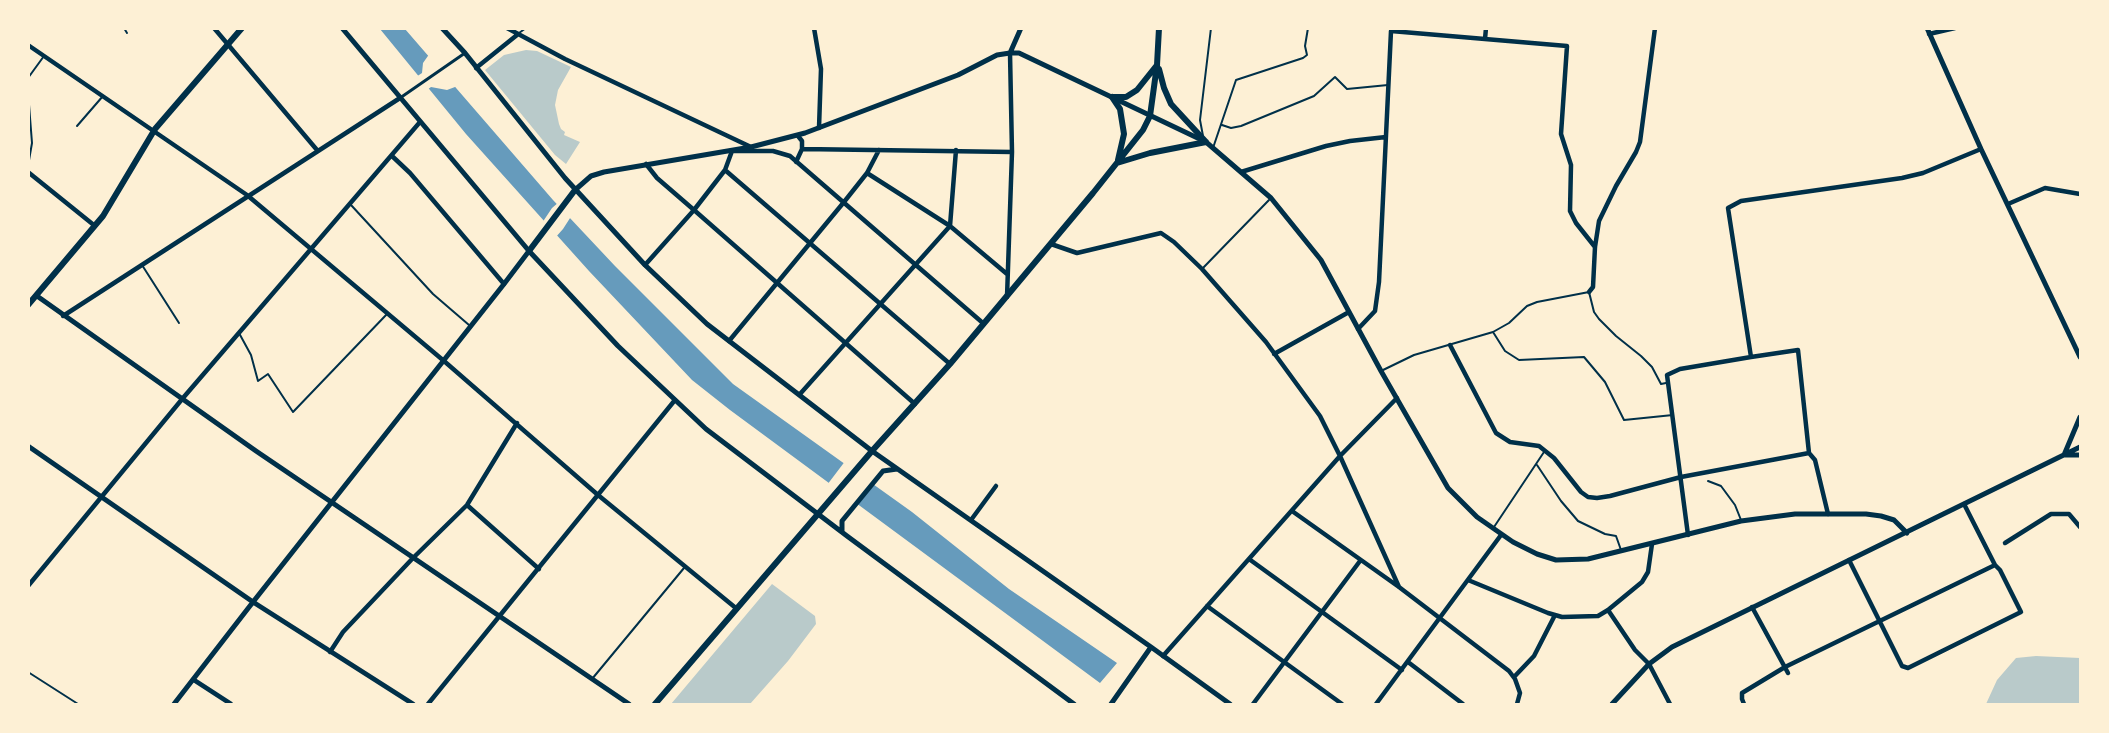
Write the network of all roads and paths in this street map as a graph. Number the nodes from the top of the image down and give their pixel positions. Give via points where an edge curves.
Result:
1 (124, 28) edge
2 (214, 28) edge
3 (242, 28) edge
4 (342, 28) edge
5 (442, 28) edge
6 (507, 28) edge
7 (526, 28) edge
8 (814, 28) edge
9 (1021, 28) edge
10 (1159, 28) edge
11 (1211, 28) edge
12 (1308, 28) edge
13 (1486, 28) edge
14 (1655, 28) edge
15 (1955, 28) edge
16 (1391, 30) edge
17 (1928, 31) edge
18 (127, 33) dead end
19 (517, 35) junction
20 (1485, 39) junction
21 (28, 45) edge
22 (228, 45) junction
23 (465, 53) junction
24 (1010, 53) junction
25 (44, 56) junction
26 (1158, 65) junction
27 (476, 68) junction
28 (28, 78) edge
29 (1388, 85) junction
30 (28, 92) edge
31 (103, 96) junction
32 (1112, 97) junction
33 (400, 98) junction
34 (1150, 116) junction
35 (420, 122) junction
36 (1222, 125) junction
37 (77, 126) dead end
38 (819, 128) junction
39 (154, 130) junction
40 (798, 135) junction
41 (1386, 137) junction
42 (1206, 142) junction
43 (751, 147) junction
44 (802, 148) junction
45 (1213, 148) junction
46 (1981, 149) junction
47 (318, 150) junction
48 (879, 150) junction
49 (956, 150) junction
50 (732, 151) junction
51 (1012, 152) junction
52 (392, 156) junction
53 (796, 162) junction
54 (1117, 163) junction
55 (645, 164) junction
56 (28, 166) edge
57 (725, 170) junction
58 (28, 172) edge
59 (1241, 172) junction
60 (867, 173) junction
61 (575, 190) junction
62 (2080, 194) edge
63 (247, 195) junction
64 (1271, 198) junction
65 (844, 202) junction
66 (349, 204) junction
67 (2008, 204) junction
68 (694, 210) junction
69 (95, 226) junction
70 (950, 226) junction
71 (809, 242) junction
72 (1051, 244) junction
73 (1595, 247) junction
74 (310, 249) junction
75 (529, 251) junction
76 (142, 265) junction
77 (645, 265) junction
78 (916, 266) junction
79 (1202, 269) junction
80 (1007, 274) junction
81 (776, 282) junction
82 (504, 284) junction
83 (1589, 292) junction
84 (34, 295) junction
85 (1007, 297) junction
86 (881, 304) junction
87 (28, 305) edge
88 (1349, 312) junction
89 (387, 314) junction
90 (63, 316) junction
91 (178, 323) dead end
92 (984, 324) junction
93 (471, 327) junction
94 (1358, 329) junction
95 (1493, 332) junction
96 (238, 333) junction
97 (729, 341) junction
98 (846, 344) junction
99 (1450, 345) junction
100 (1274, 354) junction
101 (2080, 356) edge
102 (1751, 357) junction
103 (444, 361) junction
104 (950, 364) junction
105 (1381, 371) junction
106 (1669, 383) junction
107 (800, 394) junction
108 (183, 398) junction
109 (1397, 398) junction
110 (675, 400) junction
111 (915, 404) junction
112 (1673, 415) junction
113 (2080, 417) edge
114 (517, 423) junction
115 (28, 446) edge
116 (2080, 447) edge
117 (1544, 451) junction
118 (1809, 453) junction
119 (870, 454) junction
120 (2064, 455) junction
121 (2080, 455) edge
122 (1340, 456) junction
123 (1537, 465) junction
124 (898, 469) junction
125 (1681, 477) junction
126 (1708, 481) dead end
127 (996, 486) dead end
128 (597, 495) junction
129 (102, 497) junction
130 (331, 503) junction
131 (1964, 504) junction
132 (466, 505) junction
133 (1292, 511) junction
134 (822, 512) junction
135 (1828, 514) junction
136 (971, 520) junction
137 (1741, 521) junction
138 (2080, 527) edge
139 (1492, 529) junction
140 (842, 533) junction
141 (1907, 533) junction
142 (1501, 535) junction
143 (1688, 535) junction
144 (2005, 543) dead end
145 (1652, 544) junction
146 (1621, 551) junction
147 (412, 558) junction
148 (1249, 559) junction
149 (1849, 560) junction
150 (1360, 561) junction
151 (1995, 565) junction
152 (685, 568) junction
153 (540, 569) junction
154 (1468, 580) junction
155 (28, 586) edge
156 (1399, 587) junction
157 (253, 602) junction
158 (1208, 606) junction
159 (1752, 607) junction
160 (737, 609) junction
161 (1608, 610) junction
162 (1322, 612) junction
163 (1555, 615) junction
164 (500, 617) junction
165 (1441, 619) junction
166 (1880, 622) junction
167 (1151, 647) junction
168 (330, 652) junction
169 (1163, 656) junction
170 (1284, 662) junction
171 (1408, 662) junction
172 (1649, 664) junction
173 (1785, 667) junction
174 (1402, 670) junction
175 (28, 672) edge
176 (1788, 673) dead end
177 (1514, 677) junction
178 (592, 679) junction
179 (194, 680) junction
180 (78, 705) edge
181 (174, 705) edge
182 (231, 705) edge
183 (413, 705) edge
184 (428, 705) edge
185 (629, 705) edge
186 (655, 705) edge
187 (1074, 705) edge
188 (1111, 705) edge
189 (1230, 705) edge
190 (1253, 705) edge
191 (1342, 705) edge
192 (1376, 705) edge
193 (1463, 705) edge
194 (1517, 705) edge
195 (1612, 705) edge
196 (1670, 705) edge
197 (1744, 705) edge

1 - 18 lane
2 - 22 street
3 - 22 main road
4 - 33 street
5 - 23 street
6 - 19 street
7 - 19 lane
8 - 38 street via 821,69
9 - 24 street
10 - 26 main road
11 - 42 lane via 1200,120
12 - 36 lane via 1307,55 1303,58 1236,80
13 - 20 street
14 - 73 street via 1638,148 1603,211
15 - 17 street
16 - 20 street
16 - 29 street
17 - 46 street
19 - 27 street
19 - 43 street
20 - 73 street via 1567,46 1561,134 1572,165 1570,211
21 - 25 street
22 - 39 main road
22 - 47 street
23 - 27 street
23 - 33 street
24 - 32 street via 1029,57
24 - 38 street
24 - 51 street
25 - 28 lane
25 - 31 street
26 - 32 main road via 1126,98
26 - 34 main road
26 - 42 main road via 1171,104
27 - 61 street
29 - 36 lane via 1347,89 1335,77 1314,96 1241,126
29 - 41 street
30 - 56 lane via 32,143
31 - 37 lane
31 - 39 street
32 - 34 street
32 - 54 main road via 1120,109 1124,134
33 - 35 street
33 - 47 street
34 - 42 street
34 - 54 main road
35 - 52 street
35 - 75 street
36 - 45 lane
38 - 40 street
39 - 63 street
39 - 69 main road
40 - 43 street
40 - 44 street
41 - 59 street via 1326,146
41 - 94 street via 1375,310
42 - 45 street
42 - 54 main road
43 - 50 street
44 - 48 street
44 - 53 street
45 - 59 street
46 - 67 street
46 - 102 street via 1902,178 1741,201 1728,208
47 - 63 street
48 - 49 street
48 - 60 street
49 - 51 street
49 - 70 street
50 - 53 street via 773,151
50 - 55 street
50 - 57 street
51 - 80 street
52 - 66 street
52 - 82 street
53 - 65 street
54 - 72 main road
55 - 61 street via 597,174
55 - 68 street
57 - 68 street
57 - 71 street
58 - 69 street
59 - 64 street
60 - 65 street
60 - 70 street
61 - 75 main road
61 - 77 street
62 - 67 street via 2045,188
63 - 74 street
63 - 76 street
64 - 79 lane
64 - 88 street via 1322,260
65 - 71 street
65 - 78 street
66 - 74 street
66 - 93 lane via 433,294
67 - 101 street
68 - 77 street
68 - 81 street
69 - 84 main road
70 - 78 street
70 - 80 street
71 - 81 street
71 - 86 street
72 - 79 street via 1077,253 1161,233
72 - 85 main road
73 - 83 street via 1593,287
74 - 89 street
74 - 96 street
75 - 82 street
75 - 110 street
76 - 90 street
76 - 91 lane
77 - 97 street
78 - 86 street
78 - 92 street
79 - 100 street
80 - 85 street
81 - 97 street
81 - 98 street
82 - 93 street
83 - 95 lane via 1527,306
83 - 106 lane via 1599,319 1652,367 1661,384
84 - 87 main road
84 - 90 street
85 - 92 main road
86 - 98 street
86 - 104 street
88 - 94 street
88 - 100 street
89 - 96 lane via 293,412 268,374 258,381 251,355
89 - 103 street
90 - 108 street
92 - 104 main road
93 - 103 street
94 - 105 street
95 - 99 lane
95 - 112 lane via 1505,351 1520,360 1584,357 1605,382 1624,420
96 - 108 street
97 - 107 street
98 - 107 street
98 - 111 street
99 - 105 lane
99 - 117 street via 1496,433 1510,442 1535,444
100 - 122 street via 1320,416
102 - 106 street via 1675,371 1667,375
102 - 118 street via 1798,350
103 - 114 street
103 - 130 street
104 - 111 main road
105 - 109 street
106 - 112 street
107 - 119 street
108 - 129 street
108 - 130 street
109 - 122 street
109 - 139 street via 1448,488
110 - 128 street
110 - 134 street via 706,429
111 - 119 main road
112 - 125 street
113 - 120 street
114 - 128 street
114 - 132 street
115 - 129 street
116 - 120 street
117 - 123 lane
117 - 125 street via 1581,492 1592,498
118 - 125 street
118 - 135 street via 1815,460
119 - 124 street
119 - 134 main road
120 - 121 street
120 - 131 street
122 - 133 street
122 - 156 street
123 - 139 lane
123 - 146 lane via 1578,521 1616,536
124 - 136 street
124 - 140 street via 883,471 842,521
125 - 143 street
126 - 137 lane via 1721,486
127 - 136 street
128 - 152 street
128 - 153 street
129 - 155 street
129 - 157 street
130 - 147 street
130 - 157 street
131 - 141 street
131 - 151 street
132 - 147 street
132 - 153 street
133 - 148 street
133 - 150 street
134 - 140 street
134 - 160 main road
135 - 137 street
135 - 141 street via 1881,516 1894,520
136 - 167 street
137 - 143 street
138 - 144 street via 2069,514 2051,514
139 - 142 street
140 - 187 street
141 - 149 street
142 - 146 street via 1556,560 1588,559
142 - 154 street
143 - 145 street
145 - 146 street
145 - 161 street via 1646,578
147 - 164 street
147 - 168 street via 343,632
148 - 158 street
148 - 162 street
149 - 159 street
149 - 166 street
150 - 156 street
150 - 162 street
151 - 166 street
151 - 166 street via 2022,612 1908,668 1902,666
152 - 160 street
152 - 178 lane
153 - 164 street
154 - 163 street
154 - 165 street
156 - 165 street
157 - 168 street
157 - 179 street
158 - 169 street
158 - 170 street
159 - 172 street via 1672,647
159 - 173 street
160 - 186 main road
161 - 163 street via 1598,616
161 - 172 street
162 - 170 street
162 - 174 street
163 - 177 street via 1534,656
164 - 178 street
164 - 184 street
165 - 171 street
165 - 177 street
166 - 173 street
167 - 169 street
167 - 188 street
168 - 183 street
169 - 189 street
170 - 190 street
170 - 191 street
171 - 174 street
171 - 193 street
172 - 195 street
172 - 196 street
173 - 176 street
173 - 197 street via 1742,693
174 - 192 street
175 - 180 lane
177 - 194 street via 1520,693
178 - 185 street
179 - 181 street
179 - 182 street

